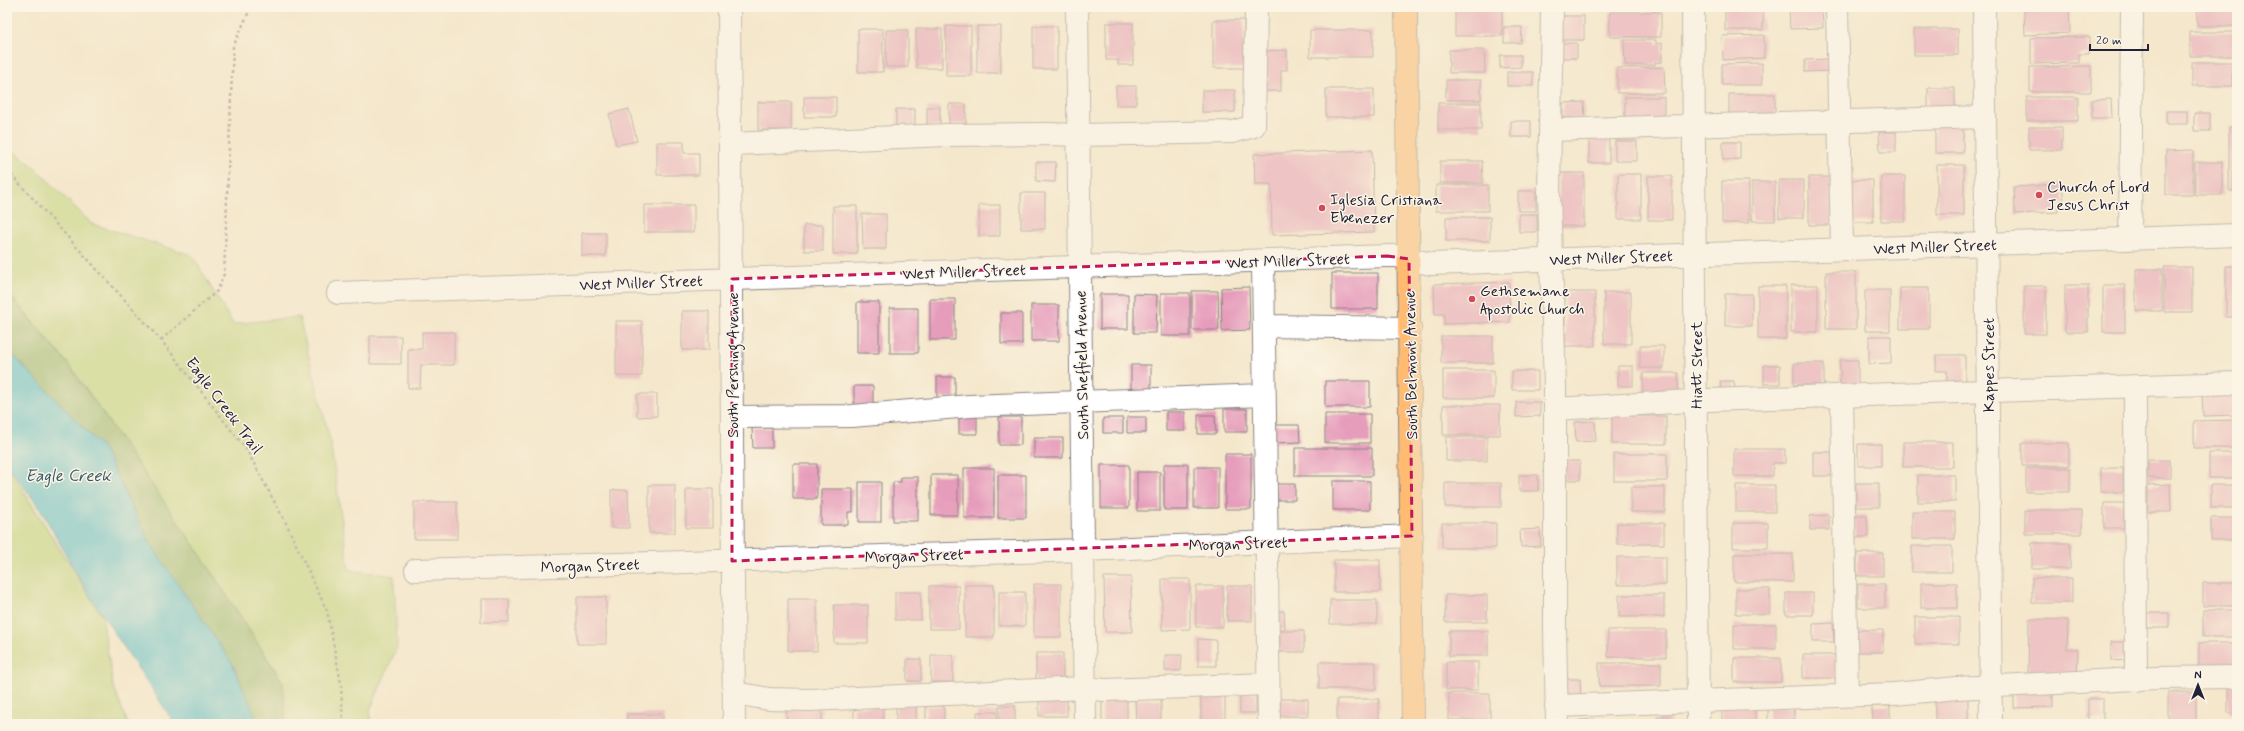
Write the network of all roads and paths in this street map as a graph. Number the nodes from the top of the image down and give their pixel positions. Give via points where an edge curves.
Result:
1 (251, 7) edge
2 (730, 7) edge
3 (1077, 7) edge
4 (1256, 7) edge
5 (1406, 7) edge
6 (1552, 7) edge
7 (1693, 7) edge
8 (1837, 7) edge
9 (1984, 7) edge
10 (2132, 7) edge
11 (1986, 117) junction
12 (1840, 122) junction
13 (1694, 127) junction
14 (1550, 130) junction
15 (1079, 135) junction
16 (730, 144) junction
17 (7, 170) edge
18 (2237, 235) edge
19 (2130, 239) junction
20 (1986, 244) junction
21 (1842, 249) junction
22 (1695, 254) junction
23 (1409, 259) junction
24 (1552, 259) junction
25 (1263, 261) junction
26 (1080, 268) junction
27 (732, 279) junction
28 (338, 293) dead end
29 (1264, 326) junction
30 (1410, 328) junction
31 (161, 340) junction
32 (2237, 383) edge
33 (2135, 386) junction
34 (1988, 392) junction
35 (1264, 395) junction
36 (1842, 396) junction
37 (1696, 401) junction
38 (1082, 402) junction
39 (1555, 408) junction
40 (732, 417) junction
41 (1412, 536) junction
42 (1266, 542) junction
43 (1083, 550) junction
44 (732, 561) junction
45 (416, 570) dead end
46 (2237, 677) edge
47 (2136, 680) junction
48 (1268, 684) junction
49 (1990, 687) junction
50 (1084, 688) junction
51 (734, 693) junction
52 (1847, 695) junction
53 (1698, 700) junction
54 (1556, 715) edge
55 (343, 724) edge
56 (734, 724) edge
57 (1085, 724) edge
58 (1269, 724) edge
59 (1413, 724) edge
60 (1698, 724) edge
61 (1991, 724) edge

1 - 31 path via 233,47 224,274 217,291
2 - 16 street, South Pershing Avenue
3 - 15 street, South Sheffield Avenue
4 - 15 street via 1254,126 1233,132
5 - 23 main road, South Belmont Avenue
6 - 14 street
7 - 13 street, Hiatt Street
8 - 12 street
9 - 11 street, Kappes Street
10 - 19 street
11 - 12 street
11 - 20 street, Kappes Street
12 - 13 street
12 - 21 street
13 - 14 street
13 - 22 street, Hiatt Street
14 - 24 street
15 - 16 street via 947,135
15 - 26 street, South Sheffield Avenue
16 - 27 street, South Pershing Avenue
17 - 31 path, Eagle Creek Trail
18 - 19 street, West Miller Street
19 - 20 street, West Miller Street
20 - 21 street, West Miller Street
20 - 34 street, Kappes Street
21 - 22 street, West Miller Street
22 - 24 street, West Miller Street
22 - 37 street, Hiatt Street
23 - 24 street, West Miller Street via 1431,264
23 - 25 street, West Miller Street via 1387,256
23 - 30 main road, South Belmont Avenue
24 - 39 street
25 - 26 street, West Miller Street
25 - 29 street
26 - 27 street, West Miller Street
26 - 38 street, South Sheffield Avenue
27 - 28 street, West Miller Street
27 - 40 street, South Pershing Avenue
29 - 30 street
29 - 35 street
30 - 41 main road, South Belmont Avenue
31 - 55 path, Eagle Creek Trail via 246,449 287,525 327,611 341,683
32 - 33 street
33 - 34 street
33 - 47 street
34 - 36 street
34 - 49 street, Kappes Street
35 - 38 street
35 - 42 street
36 - 37 street
36 - 52 street
37 - 39 street
37 - 53 street, Hiatt Street
38 - 40 street via 970,406 852,416
38 - 43 street, South Sheffield Avenue
39 - 54 street
40 - 44 street, South Pershing Avenue
41 - 42 street, Morgan Street
41 - 59 main road, South Belmont Avenue
42 - 43 street, Morgan Street
42 - 48 street
43 - 44 street, Morgan Street
43 - 50 street, South Sheffield Avenue
44 - 45 street, Morgan Street
44 - 51 street, South Pershing Avenue
46 - 47 street
47 - 49 street
48 - 50 street via 1105,690
48 - 58 street
49 - 52 street
49 - 61 street, Kappes Street
50 - 51 street via 810,700 768,699
50 - 57 street, South Sheffield Avenue
51 - 56 street, South Pershing Avenue
52 - 53 street
53 - 54 street
53 - 60 street, Hiatt Street

